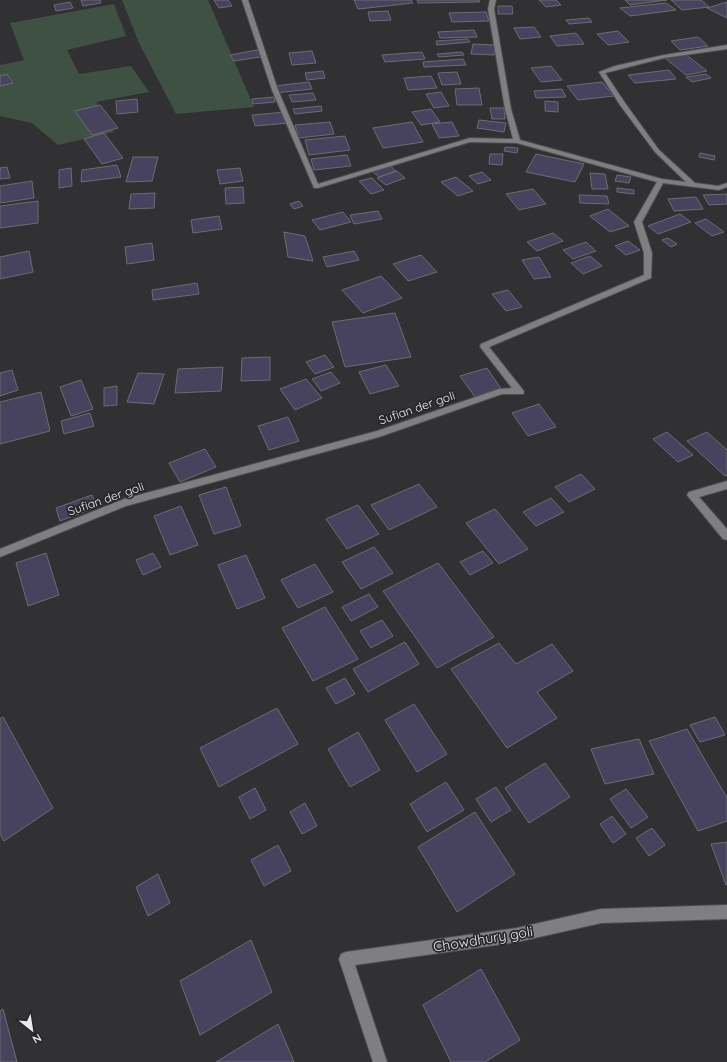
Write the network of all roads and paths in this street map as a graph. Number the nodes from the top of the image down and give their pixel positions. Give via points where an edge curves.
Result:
1 (246, 0) edge
2 (493, 0) edge
3 (727, 47) edge
4 (517, 141) junction
5 (660, 181) junction
6 (693, 185) junction
7 (727, 185) edge
8 (727, 485) edge
9 (727, 536) edge
10 (0, 553) edge
11 (727, 912) edge
12 (380, 1062) edge

1 - 4 street via 276,90 316,186 470,140
2 - 4 street via 491,9 501,69 511,124
3 - 6 street via 644,60 602,72 657,151
4 - 5 street
5 - 6 street
5 - 10 street, Sufian der goli via 638,222 648,253 648,276 484,346 520,392 502,391 379,434 124,503
6 - 7 street via 719,188
8 - 9 street via 692,495
11 - 12 street, Chowdhury goli via 601,916 517,935 346,959

